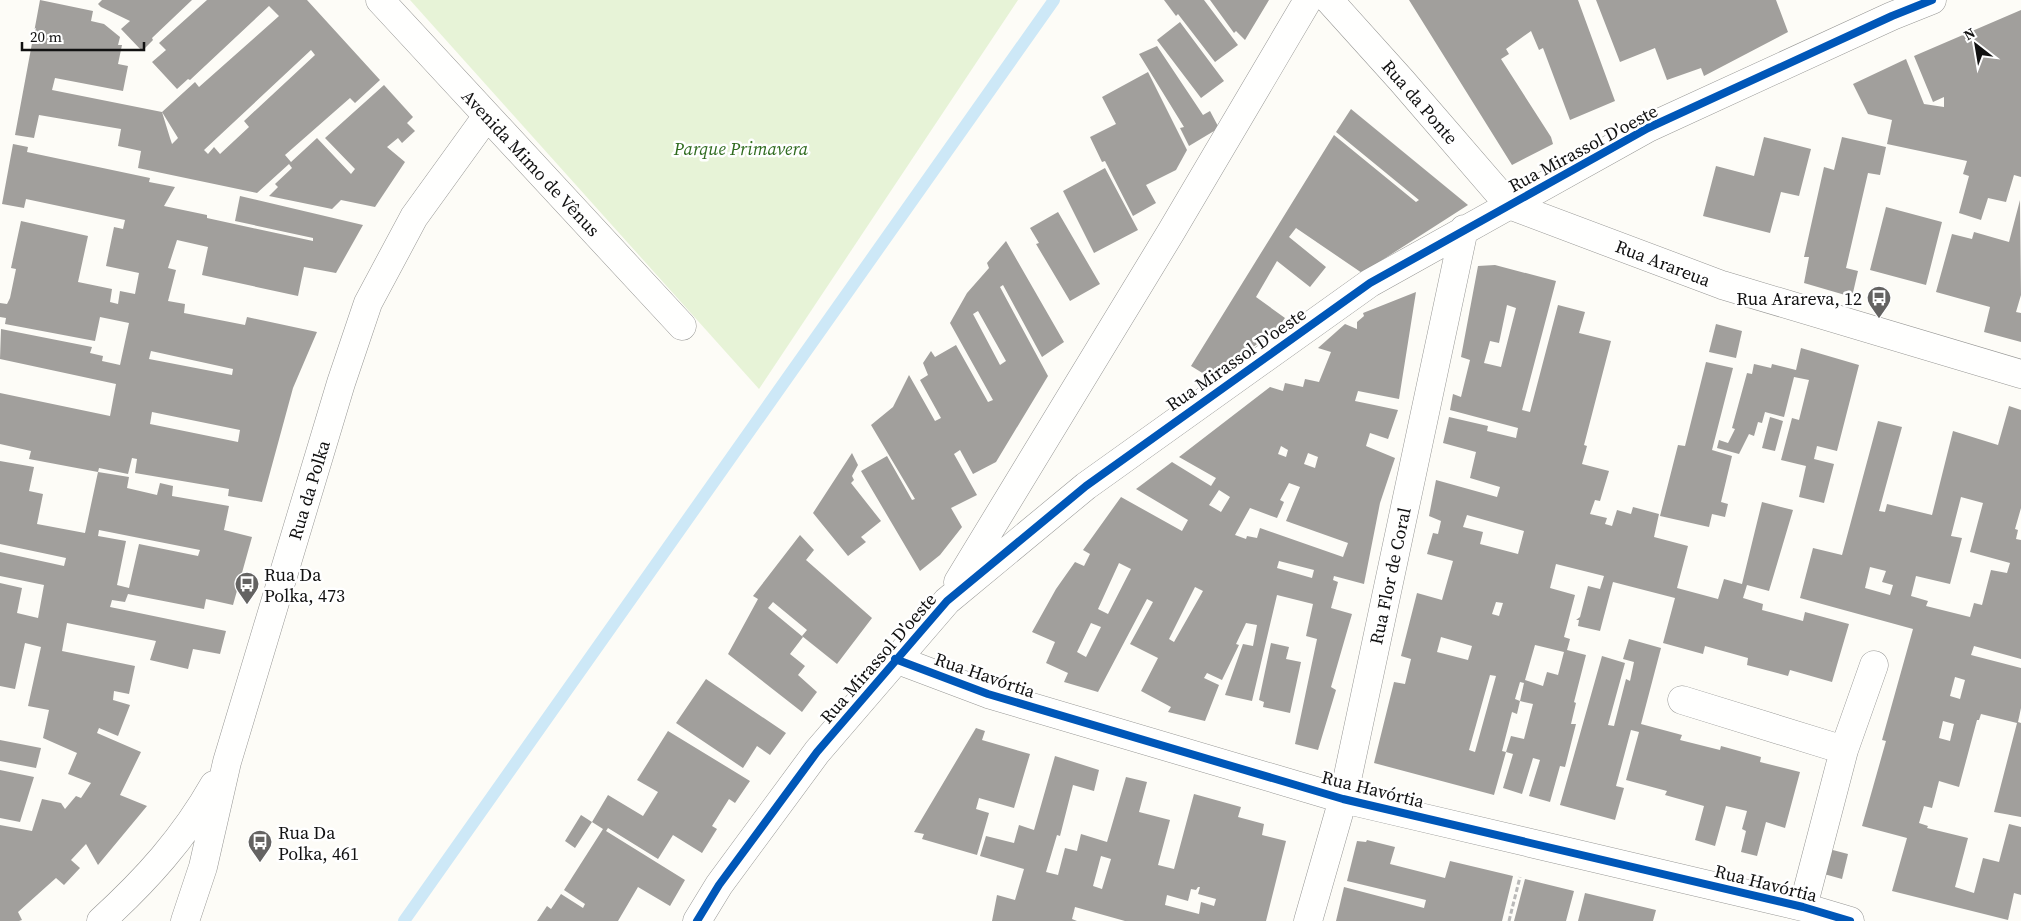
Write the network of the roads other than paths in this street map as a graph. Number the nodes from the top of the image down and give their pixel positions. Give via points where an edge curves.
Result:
1 (380, 0) edge
2 (1308, 0) edge
3 (1329, 0) edge
4 (1932, 0) edge
5 (487, 116) junction
6 (1509, 205) junction
7 (1464, 229) junction
8 (682, 326) dead end
9 (2021, 374) edge
10 (947, 601) junction
11 (896, 659) junction
12 (1874, 665) dead end
13 (1682, 700) dead end
14 (1844, 750) junction
15 (227, 762) junction
16 (1342, 799) junction
17 (1803, 907) junction
18 (101, 921) edge
19 (185, 921) edge
20 (697, 921) edge
21 (1308, 921) edge
22 (1850, 921) edge

1 - 5 street, Avenida Mimo de Vênus
2 - 10 street
3 - 6 street, Rua da Ponte
4 - 6 street, Rua Mirassol D'oeste via 1648,128
5 - 8 street, Avenida Mimo de Vênus
5 - 15 street, Rua da Polka via 414,217 368,304
6 - 7 street, Rua Mirassol D'oeste
6 - 9 street, Rua Arareua via 1722,285
7 - 10 street, Rua Mirassol D'oeste via 1370,282 1237,376 1086,486
7 - 16 street, Rua Flor de Coral
10 - 11 street, Rua Mirassol D'oeste
11 - 16 street, Rua Havórtia via 988,694
11 - 20 street, Rua Mirassol D'oeste via 817,752 719,885
12 - 14 street, Rua Havórtia
13 - 14 street
14 - 17 street, Rua Havórtia
15 - 18 street via 174,847
15 - 19 street, Rua da Polka via 203,867
16 - 17 street, Rua Havórtia
16 - 21 street, Rua Flor de Coral
17 - 22 street, Rua Havórtia

